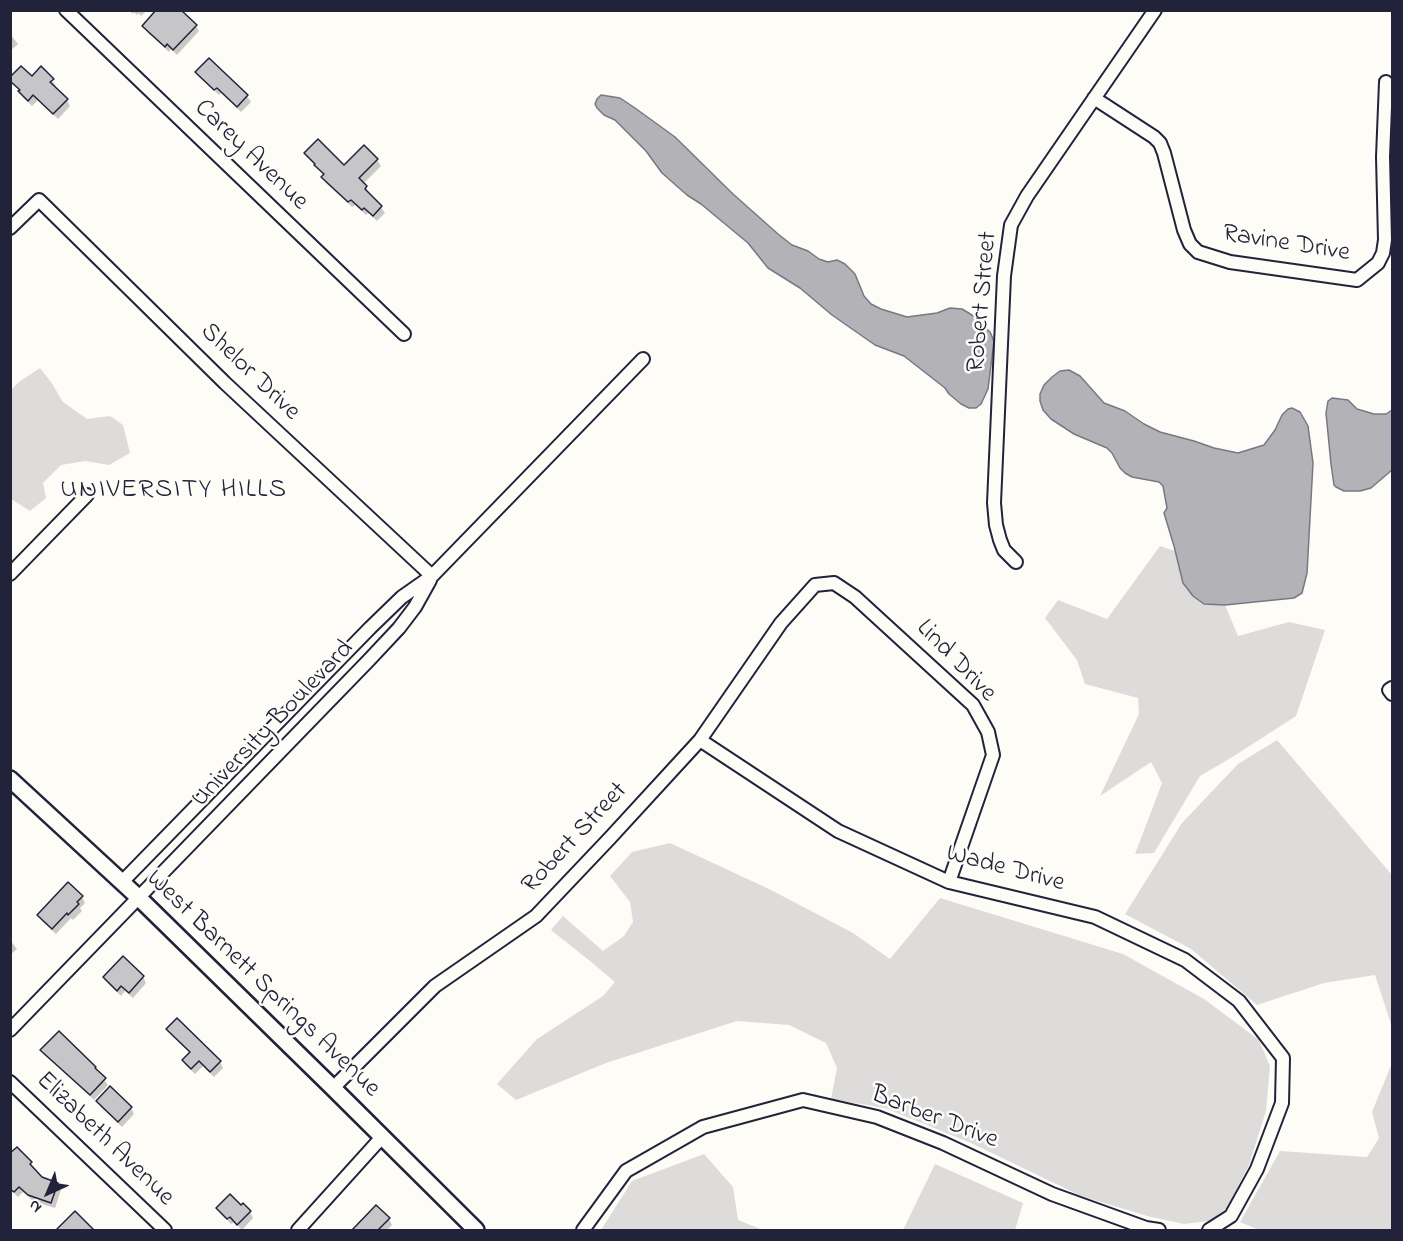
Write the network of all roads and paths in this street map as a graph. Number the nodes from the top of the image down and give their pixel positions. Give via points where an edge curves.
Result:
1 (66, 10) edge
2 (1155, 10) edge
3 (1386, 82) dead end
4 (1094, 98) junction
5 (10, 228) edge
6 (404, 334) dead end
7 (643, 359) dead end
8 (87, 495) dead end
9 (1016, 562) dead end
10 (10, 574) edge
11 (432, 576) junction
12 (815, 585) joint
13 (1392, 688) edge
14 (1392, 694) edge
15 (700, 740) junction
16 (10, 779) edge
17 (122, 882) junction
18 (949, 882) junction
19 (138, 897) junction
20 (10, 1029) edge
21 (10, 1082) edge
22 (333, 1088) junction
23 (382, 1137) junction
24 (468, 1228) edge
25 (165, 1230) edge
26 (298, 1230) edge
27 (583, 1230) edge
28 (1159, 1230) edge
29 (1209, 1230) edge

1 - 6 street, Carey Avenue
2 - 4 street, Robert Street
3 - 4 street, Ravine Drive via 1385,240 1378,263 1358,280 1230,262 1198,252 1184,230 1160,144
4 - 9 street, Robert Street via 1011,225 1004,276 994,503 1000,540
5 - 11 street, Shelor Drive via 39,200 225,383
7 - 11 street, University Boulevard
8 - 10 street
11 - 17 street, University Boulevard via 402,597 370,628
11 - 19 street, University Boulevard via 399,628
12 - 15 street, Robert Street via 781,623
12 - 18 street, Lind Drive via 834,583 855,597 973,705 988,732 993,755
13 - 14 street
15 - 18 street, Wade Drive via 838,831
15 - 22 street, Robert Street via 536,916 435,986
16 - 17 street, West Barnett Springs Avenue
17 - 19 street, West Barnett Springs Avenue
18 - 29 street, Wade Drive via 1095,917 1185,960 1239,1001 1283,1058 1282,1103 1257,1169 1231,1216
19 - 20 street, University Boulevard
19 - 22 street, West Barnett Springs Avenue
21 - 25 street, Elizabeth Avenue
22 - 23 street, West Barnett Springs Avenue
23 - 24 street, West Barnett Springs Avenue
23 - 26 street
27 - 28 street, Barber Drive via 626,1171 703,1127 803,1100 877,1117 1052,1194

